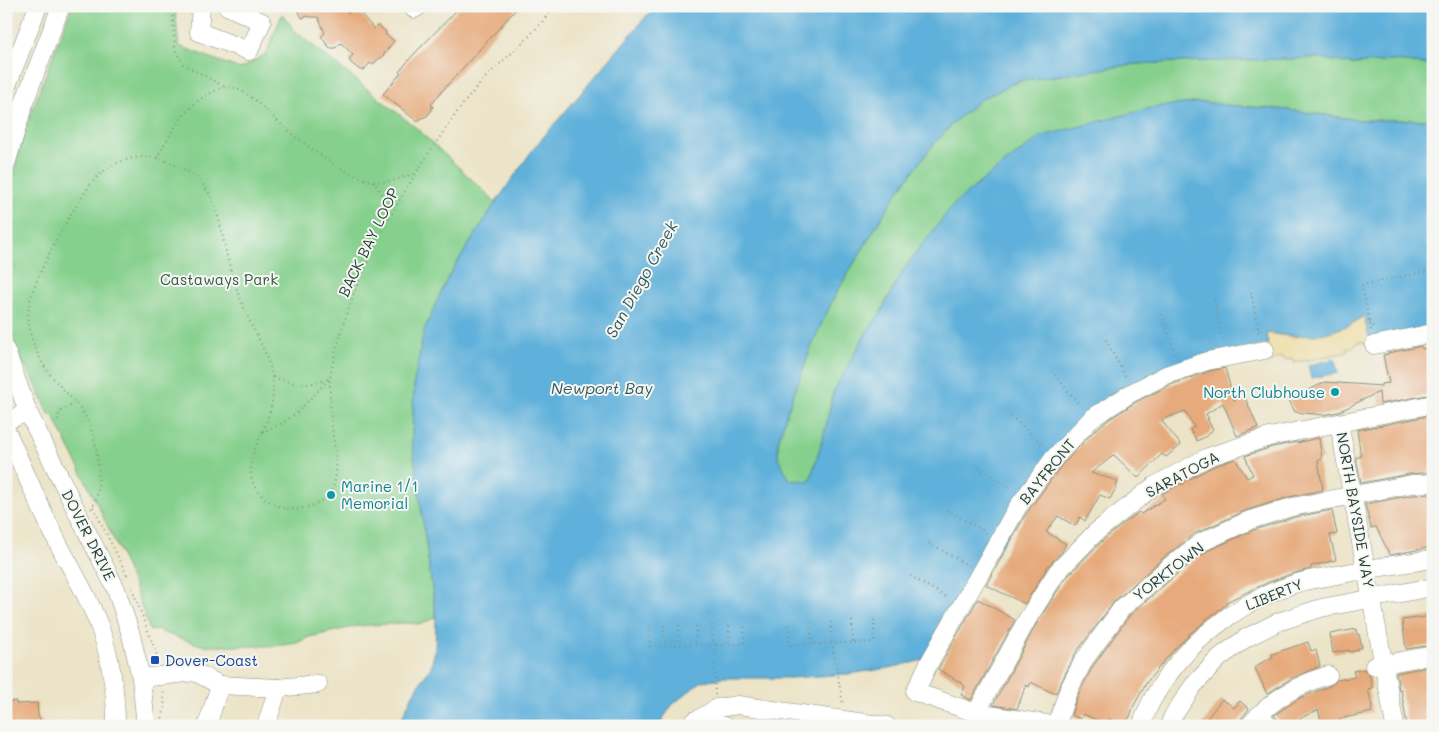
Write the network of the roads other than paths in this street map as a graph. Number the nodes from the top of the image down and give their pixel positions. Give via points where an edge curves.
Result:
1 (38, 6) edge
2 (62, 6) edge
3 (201, 6) edge
4 (227, 6) edge
5 (6, 88) edge
6 (6, 164) edge
7 (1433, 333) edge
8 (1374, 345) road end
9 (1263, 346) road end
10 (6, 351) edge
11 (1433, 404) edge
12 (28, 412) junction
13 (6, 422) edge
14 (1334, 424) junction
15 (6, 430) edge
16 (1433, 483) edge
17 (1348, 497) junction
18 (1433, 558) edge
19 (1362, 569) junction
20 (1433, 588) edge
21 (1367, 599) junction
22 (1433, 655) edge
23 (1379, 665) junction
24 (1328, 675) dead end
25 (140, 678) junction
26 (318, 684) dead end
27 (220, 685) junction
28 (278, 688) junction
29 (976, 713) junction
30 (1259, 722) edge
31 (692, 723) edge
32 (116, 726) edge
33 (146, 726) edge
34 (207, 726) edge
35 (266, 726) edge
36 (725, 726) edge
37 (887, 726) edge
38 (1059, 726) edge
39 (1141, 726) edge
40 (1169, 726) edge
41 (1385, 726) edge
42 (1395, 726) edge

1 - 5 street
2 - 6 street via 25,100
3 - 4 street via 199,32 249,51 262,22
7 - 8 street
9 - 29 street, BAYFRONT via 1207,361 1131,393 1092,418 1053,459 1017,508 915,692
10 - 12 street, DOVER DRIVE
11 - 14 street, SARATOGA
12 - 13 street
12 - 25 street, DOVER DRIVE via 116,589 131,635
14 - 17 street, NORTH BAYSIDE WAY
14 - 29 street, SARATOGA via 1269,437 1208,457 1154,486 1096,532 1057,572
15 - 32 street, DOVER DRIVE via 100,628 109,656
16 - 17 street, YORKTOWN
17 - 19 street, NORTH BAYSIDE WAY
17 - 38 street, YORKTOWN via 1292,507 1250,520 1202,542 1170,566 1122,608 1088,654 1068,690
18 - 19 street, LIBERTY
19 - 21 street, NORTH BAYSIDE WAY
19 - 39 street, LIBERTY via 1296,583 1261,596 1233,612 1174,667 1154,695
20 - 21 street
21 - 23 street, NORTH BAYSIDE WAY
21 - 40 street via 1321,608 1278,622 1246,638 1219,658 1193,686
22 - 23 street
23 - 41 street
23 - 42 street
24 - 30 street via 1286,692
25 - 27 street via 195,672
25 - 33 street, DOVER DRIVE
26 - 28 street
27 - 28 street
27 - 34 street
28 - 35 street
29 - 38 street
31 - 36 street
31 - 37 street via 716,708 738,705

